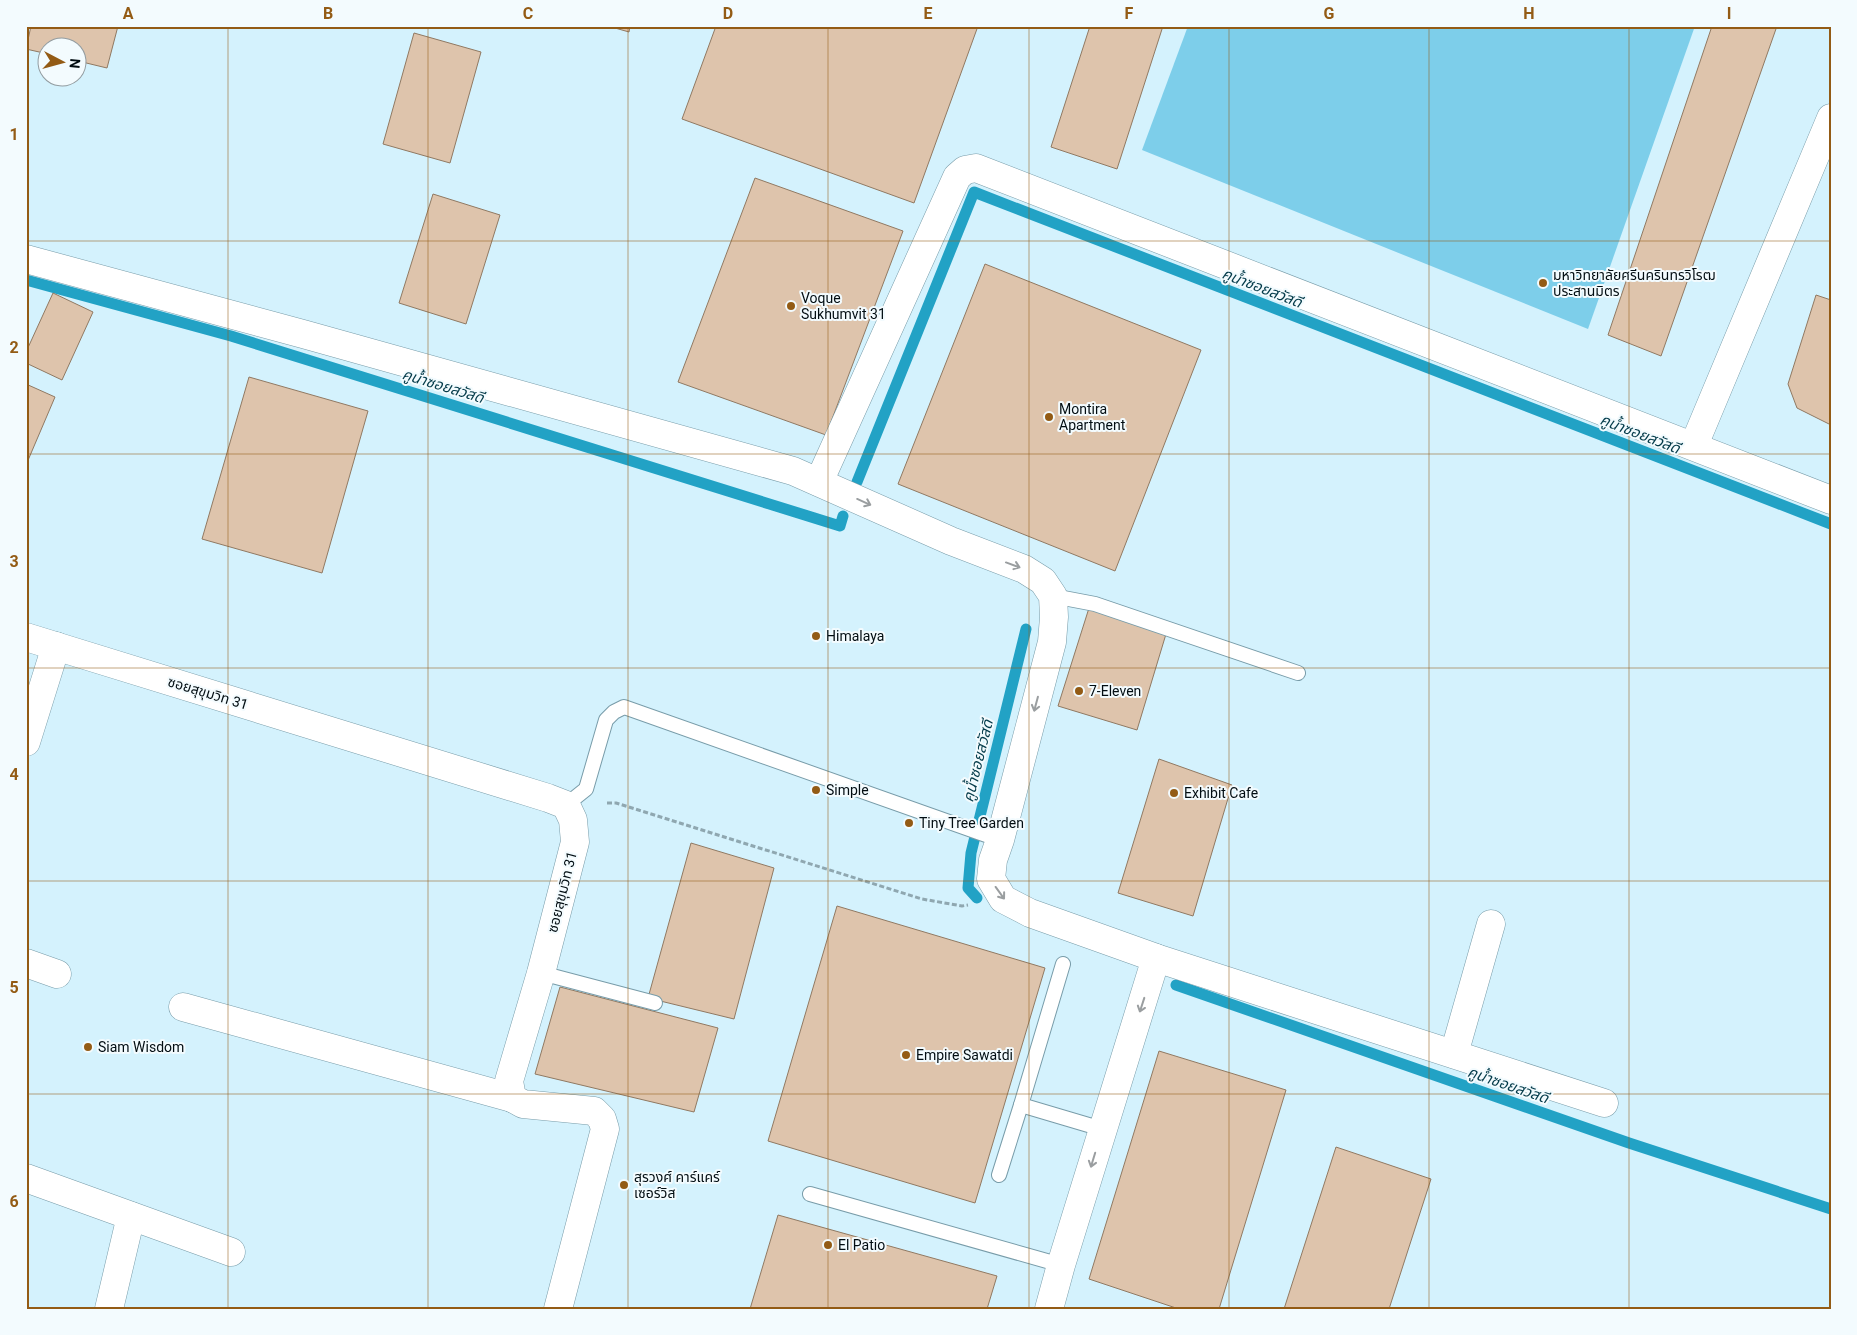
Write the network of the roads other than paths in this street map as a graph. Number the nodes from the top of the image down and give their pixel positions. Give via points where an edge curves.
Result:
1 (1831, 118) edge
2 (26, 258) edge
3 (1694, 445) junction
4 (819, 482) junction
5 (1831, 500) edge
6 (1053, 596) junction
7 (26, 637) edge
8 (56, 646) junction
9 (1298, 673) dead end
10 (26, 742) edge
11 (569, 813) junction
12 (992, 837) junction
13 (1491, 924) dead end
14 (1156, 958) junction
15 (26, 963) edge
16 (1064, 964) dead end
17 (541, 973) junction
18 (57, 974) dead end
19 (655, 1002) dead end
20 (183, 1007) dead end
21 (1454, 1054) junction
22 (512, 1098) junction
23 (1604, 1103) dead end
24 (1021, 1105) junction
25 (1102, 1129) junction
26 (999, 1175) dead end
27 (26, 1178) edge
28 (810, 1194) dead end
29 (131, 1216) junction
30 (231, 1252) dead end
31 (1060, 1265) junction
32 (109, 1309) edge
33 (558, 1309) edge
34 (1049, 1309) edge

1 - 3 street
2 - 4 street via 793,471
3 - 4 street via 976,168 965,170 957,178
3 - 5 street
4 -> 6 street via 951,542 1024,569 1043,581
6 - 9 lane via 1095,604
6 -> 12 street via 1052,642
7 - 8 street, ซอยสุขุมวิท 31
8 - 10 street
8 - 11 street, ซอยสุขุมวิท 31 via 548,798
11 - 12 lane via 586,789 606,720 624,707
11 - 17 street, ซอยสุขุมวิท 31 via 575,842
12 -> 14 street via 991,879 1003,899 1030,913
13 - 21 street
14 - 21 street
14 -> 25 street
15 - 18 street
16 - 24 lane
17 - 19 lane
17 - 22 street, ซอยสุขุมวิท 31 via 509,1081
20 - 22 street
21 - 23 street
22 - 33 street via 523,1104 594,1111 606,1129
24 - 25 lane
24 - 26 lane
25 -> 31 street
27 - 29 street
28 - 31 lane
29 - 30 street
29 - 32 street
31 - 34 street

